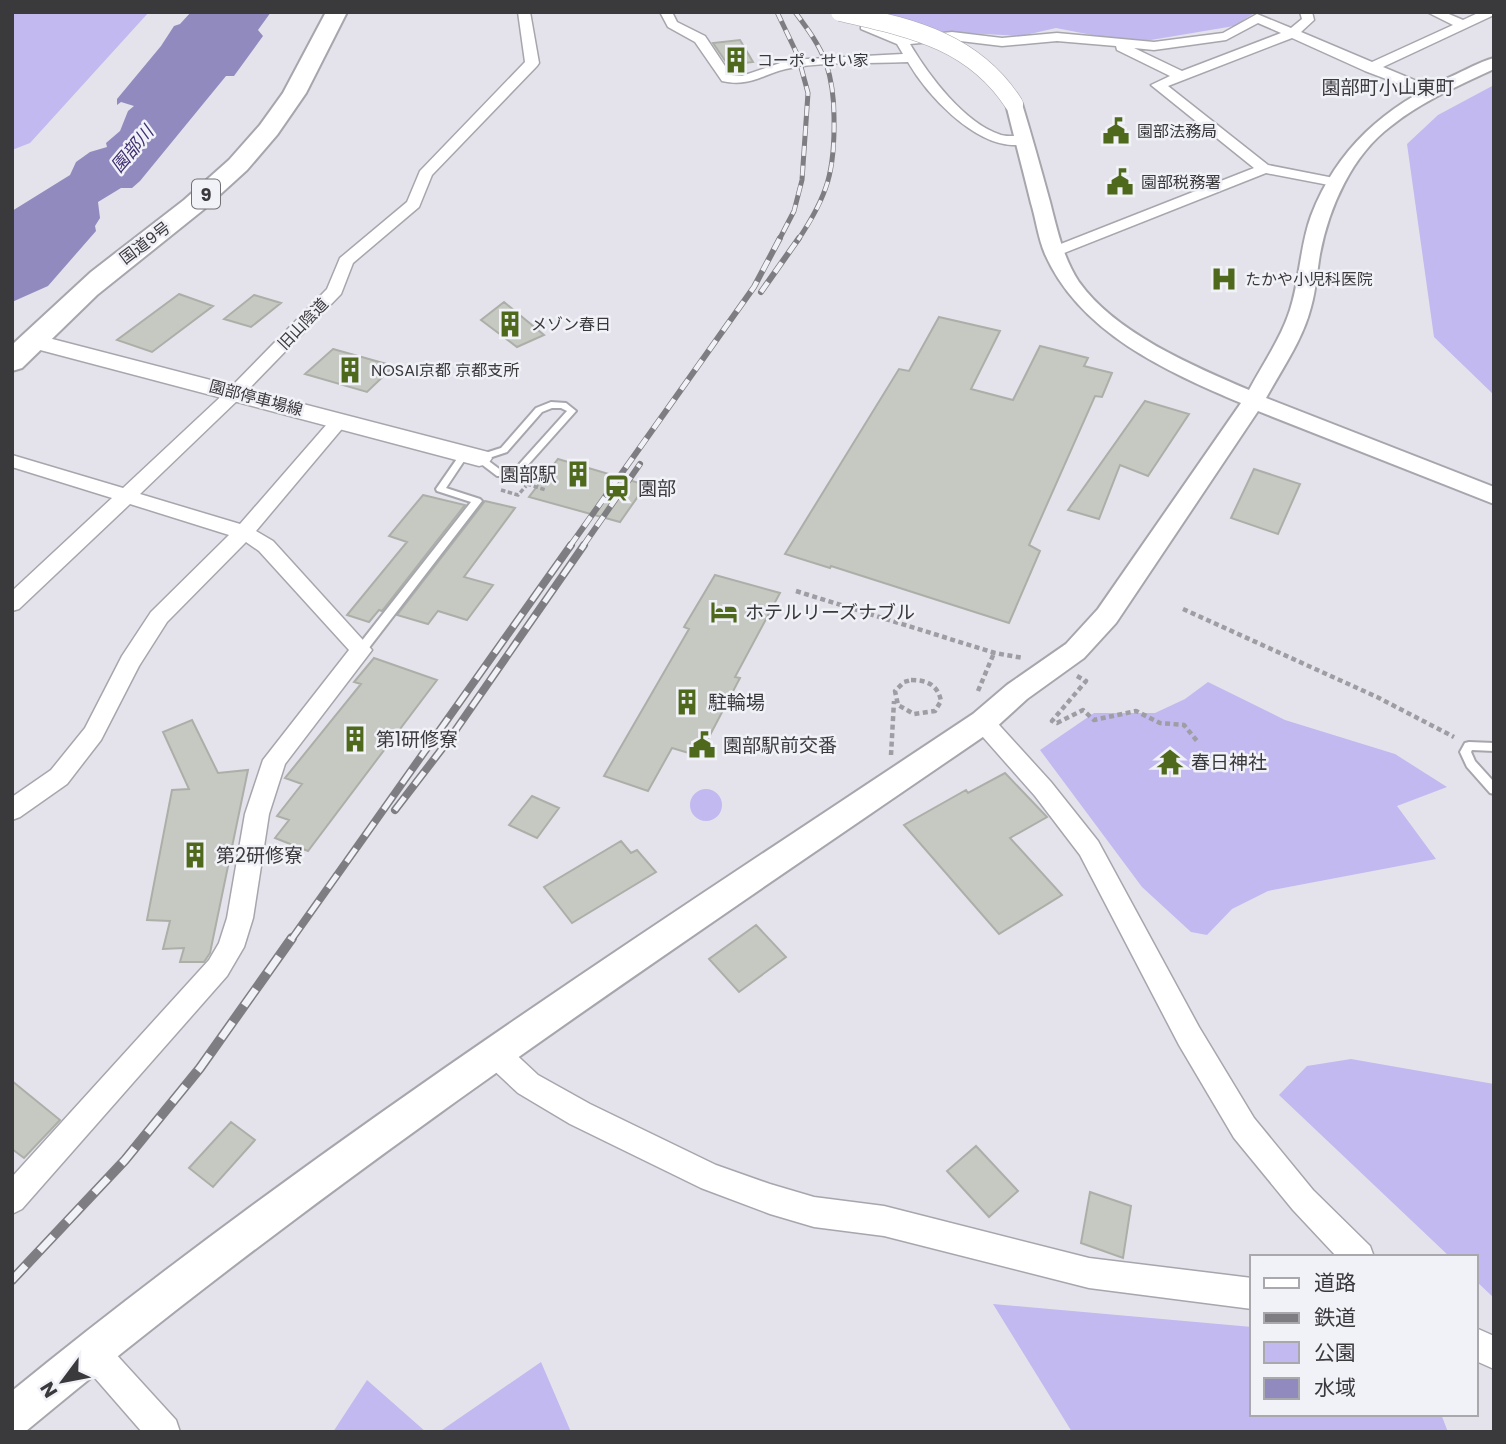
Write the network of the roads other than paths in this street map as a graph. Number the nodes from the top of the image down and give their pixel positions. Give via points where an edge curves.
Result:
1 (337, 12) edge
2 (524, 12) edge
3 (666, 12) edge
4 (840, 12) edge
5 (1306, 12) edge
6 (1433, 12) edge
7 (1491, 12) edge
8 (1464, 25) junction
9 (865, 26) dead end
10 (1293, 33) junction
11 (902, 41) junction
12 (1108, 41) junction
13 (912, 58) junction
14 (1494, 63) edge
15 (1370, 68) junction
16 (1179, 75) junction
17 (1430, 92) junction
18 (1025, 141) junction
19 (1263, 168) junction
20 (1334, 182) junction
21 (1054, 251) junction
22 (23, 341) edge
23 (12, 362) edge
24 (235, 393) junction
25 (1254, 400) junction
26 (340, 420) junction
27 (471, 456) junction
28 (12, 461) edge
29 (128, 495) junction
30 (1494, 495) edge
31 (244, 532) junction
32 (13, 603) edge
33 (361, 650) junction
34 (983, 722) junction
35 (1494, 747) edge
36 (1494, 790) edge
37 (12, 810) edge
38 (496, 1055) junction
39 (12, 1199) edge
40 (1357, 1255) edge
41 (1250, 1294) edge
42 (1478, 1345) edge
43 (92, 1351) junction
44 (1494, 1353) edge
45 (12, 1417) edge
46 (164, 1432) edge

1 - 22 highway, 国道9号 / 9 via 293,94 239,164
2 - 24 street, 旧山陰道 via 532,63 425,174 414,204 346,261 335,291
3 - 13 street via 676,29 699,37 727,78 743,80 789,64
4 - 18 street, bridge via 904,27 959,50 1007,90
5 - 10 street via 1308,20
6 - 8 street
7 - 8 street
8 - 15 street
9 - 11 street
10 - 12 street via 1257,18 1226,36 1189,43 1154,46
10 - 15 street
10 - 16 street
11 - 12 street via 951,36 1002,42 1057,37
11 - 13 street
12 - 16 street
13 - 18 street via 925,80 976,128 1000,140
14 - 17 street
15 - 17 street
16 - 19 street via 1158,85 1160,90
17 - 20 street via 1383,123
18 - 21 street
19 - 20 street
19 - 21 street
20 - 25 street via 1311,251 1301,308
21 - 25 street via 1071,285 1107,322 1172,364
22 - 23 highway, 国道9号 / 9
22 - 24 main road, 園部停車場線
24 - 26 main road, 園部停車場線
24 - 29 street, 旧山陰道
25 - 30 street
25 - 34 street via 1107,616 1075,651
26 - 27 main road, 園部停車場線
26 - 31 street
27 - 27 lane via 504,450 539,410 563,405 572,411 515,474 500,474
27 - 33 lane via 440,489 477,501
28 - 29 street
29 - 31 street
29 - 32 street, 旧山陰道
31 - 33 street via 266,546
31 - 37 street via 159,617 93,734 59,777
33 - 39 street via 275,760 257,814 240,918 218,968
34 - 38 street
34 - 40 street via 1089,848 1189,1036 1244,1128 1303,1200
35 - 36 lane via 1471,746 1465,752
38 - 41 street via 528,1084 580,1114 711,1178 770,1199 1089,1273
38 - 43 street via 208,1260
42 - 44 street
43 - 45 street
43 - 46 street

